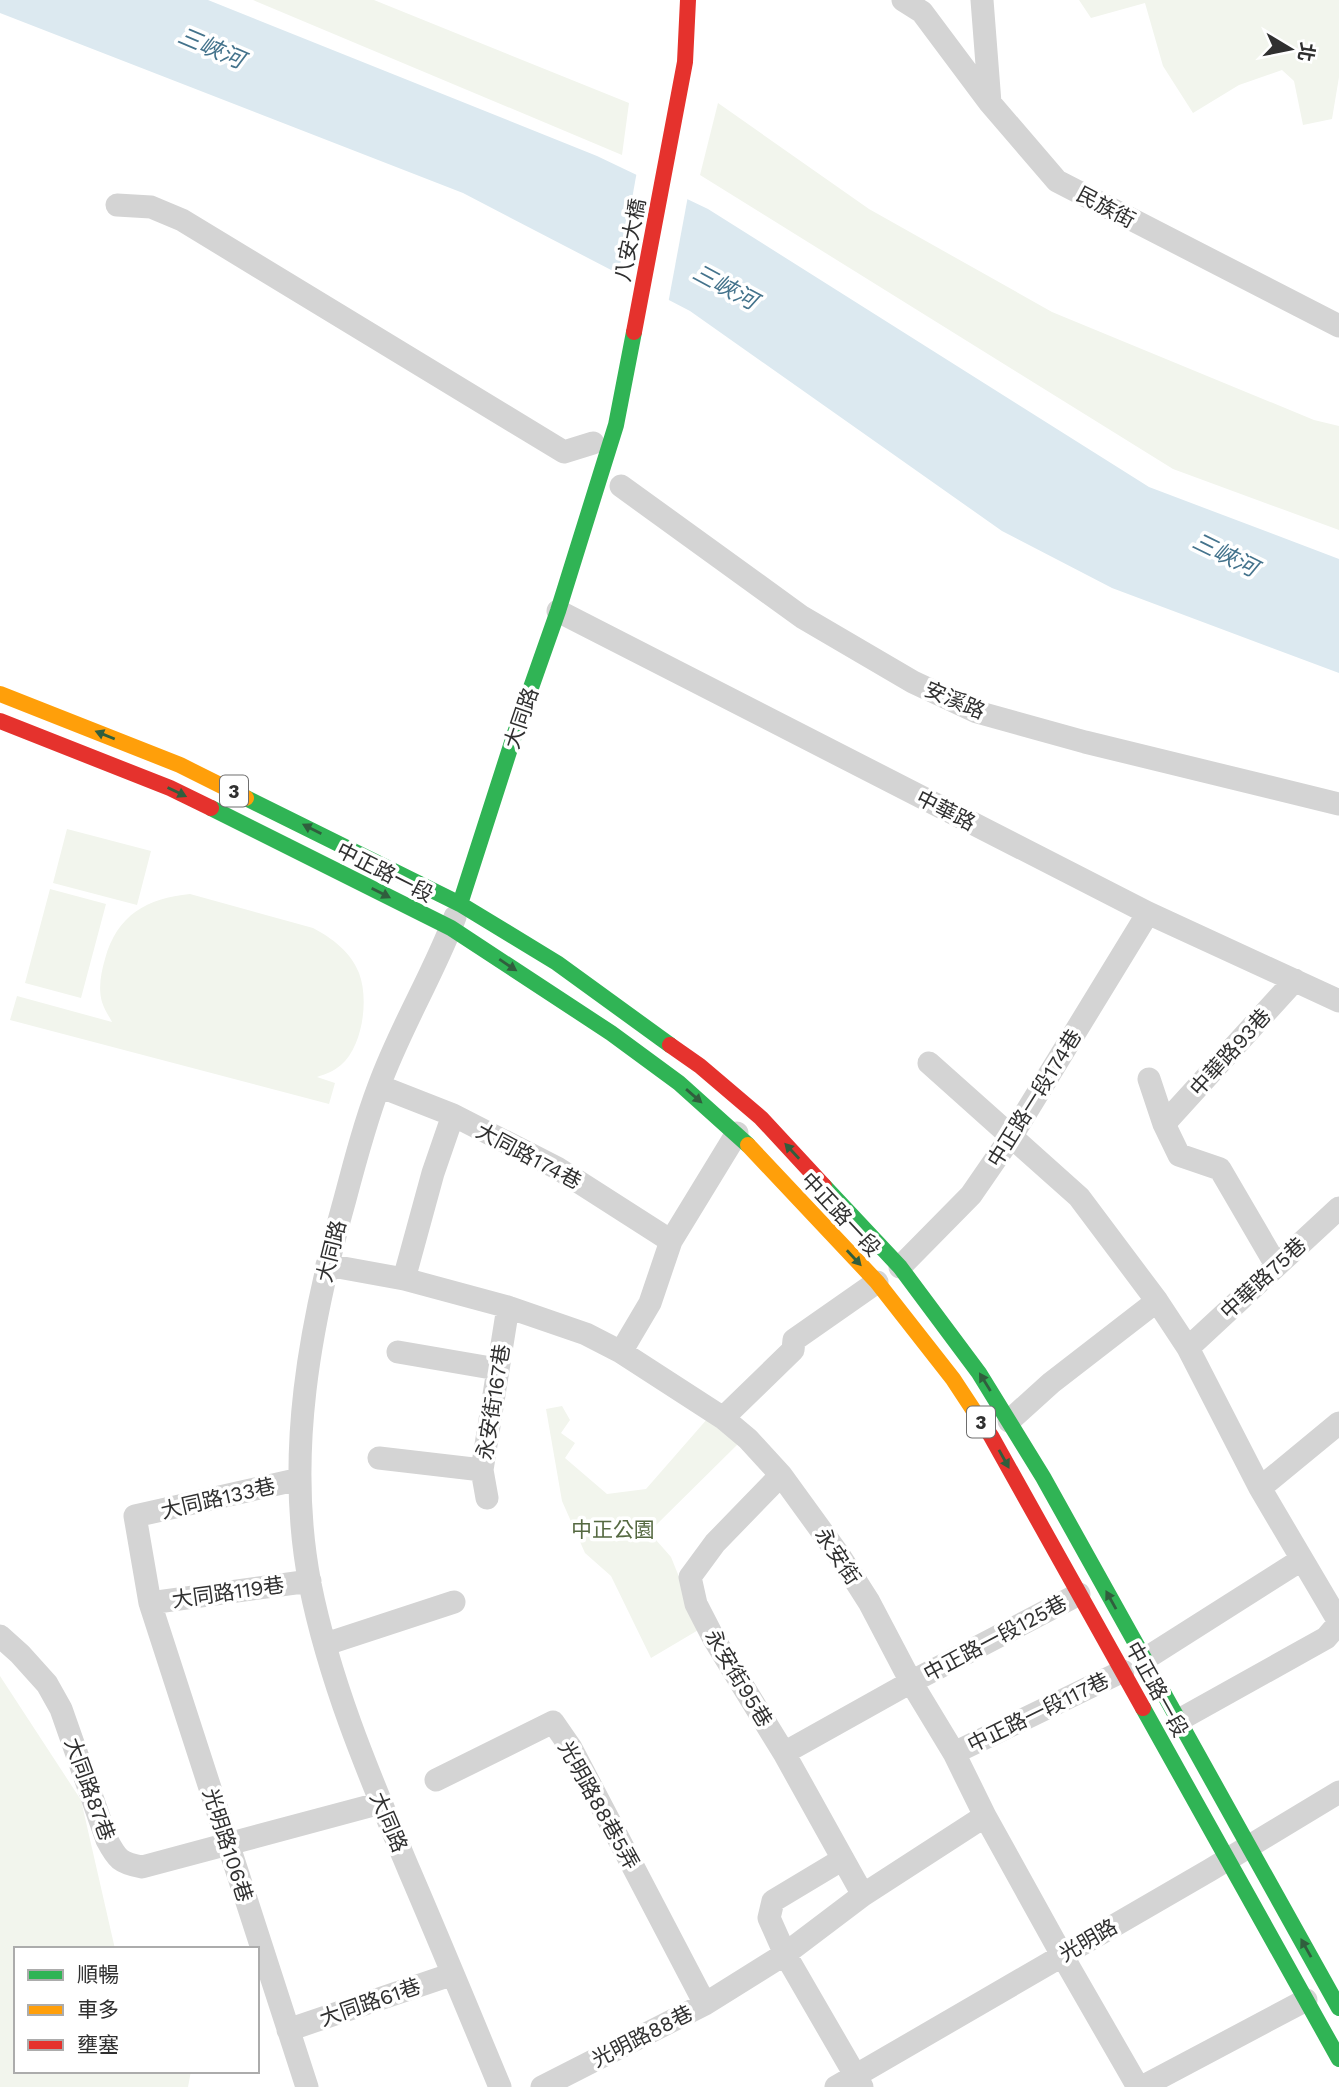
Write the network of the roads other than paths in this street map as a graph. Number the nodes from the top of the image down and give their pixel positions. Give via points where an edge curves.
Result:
1 (688, 0) edge
2 (982, 0) edge
3 (912, 4) edge
4 (990, 103) junction
5 (117, 205) dead end
6 (1339, 326) edge
7 (616, 425) joint
8 (593, 443) dead end
9 (621, 485) dead end
10 (558, 611) junction
11 (0, 694) edge
12 (0, 721) edge
13 (1339, 804) edge
14 (460, 904) junction
15 (1148, 913) junction
16 (451, 928) junction
17 (1295, 980) junction
18 (1339, 1000) edge
19 (929, 1063) dead end
20 (1149, 1079) dead end
21 (379, 1086) junction
22 (453, 1115) junction
23 (1164, 1124) junction
24 (737, 1133) junction
25 (1011, 1137) junction
26 (1339, 1208) edge
27 (671, 1241) junction
28 (327, 1265) junction
29 (1276, 1265) junction
30 (900, 1267) junction
31 (404, 1279) junction
32 (877, 1282) junction
33 (1157, 1301) junction
34 (508, 1307) junction
35 (1188, 1348) junction
36 (398, 1352) dead end
37 (621, 1352) junction
38 (497, 1369) junction
39 (723, 1418) junction
40 (1009, 1421) junction
41 (1339, 1423) edge
42 (379, 1458) dead end
43 (482, 1470) junction
44 (781, 1475) junction
45 (300, 1479) junction
46 (1260, 1488) junction
47 (487, 1498) dead end
48 (135, 1516) joint
49 (1301, 1560) junction
50 (310, 1581) junction
51 (1079, 1594) junction
52 (454, 1601) dead end
53 (150, 1603) junction
54 (1339, 1622) edge
55 (0, 1636) edge
56 (326, 1644) junction
57 (1145, 1659) junction
58 (1123, 1671) junction
59 (911, 1682) junction
60 (1179, 1720) junction
61 (784, 1752) junction
62 (954, 1753) junction
63 (436, 1780) dead end
64 (1339, 1793) edge
65 (381, 1803) junction
66 (985, 1816) junction
67 (228, 1844) junction
68 (1249, 1846) junction
69 (843, 1859) junction
70 (1228, 1859) junction
71 (863, 1895) junction
72 (785, 1954) junction
73 (1062, 1955) junction
74 (453, 1974) junction
75 (1306, 2000) junction
76 (705, 2004) junction
77 (1339, 2008) edge
78 (288, 2030) junction
79 (1339, 2059) edge
80 (851, 2083) edge
81 (307, 2087) edge
82 (500, 2087) edge
83 (542, 2087) edge
84 (1140, 2087) edge

1 - 7 main road, 八安大橋 via 685,62
2 - 4 street
3 - 4 street, 民族街
4 - 6 street, 民族街 via 1057,181
5 - 8 street via 151,207 182,219 564,452
7 - 10 main road, 大同路
9 - 13 street, 安溪路 via 802,617 913,682 977,712
10 - 14 main road, 大同路
10 - 15 street, 中華路
14 -> 11 main road, 中正路一段 / 3 via 180,765
12 -> 16 main road, 中正路一段 / 3 via 170,788
14 - 16 street, 大同路
30 -> 14 main road, 中正路一段 / 3 via 761,1118 700,1066 557,963
15 - 17 street, 中華路
15 - 25 street, 中正路一段174巷
16 - 21 street, 大同路
16 -> 24 main road, 中正路一段 / 3 via 621,1040
17 - 18 street, 中華路
17 - 23 street, 中華路93巷
19 - 25 street
20 - 23 street
21 - 22 street, 大同路174巷
21 - 28 street, 大同路
22 - 27 street, 大同路174巷 via 557,1168
22 - 31 street
23 - 29 street via 1180,1155 1220,1169
24 - 27 street
24 -> 32 main road, 中正路一段 / 3
25 - 30 street, 中正路一段174巷 via 971,1195
25 - 33 street via 1079,1197
26 - 29 street, 中華路75巷
27 - 37 street via 650,1303
28 - 31 street, 永安街
28 - 45 street, 大同路 via 303,1402
29 - 35 street, 中華路75巷
40 -> 30 main road, 中正路一段 / 3
31 - 34 street, 永安街
32 - 39 street via 794,1340 793,1349
32 -> 51 main road, 中正路一段 / 3 via 991,1436
33 - 35 street
33 - 40 street
34 - 37 street, 永安街 via 586,1334
34 - 38 street, 永安街167巷
35 - 46 street
36 - 38 street
37 - 39 street, 永安街
38 - 43 street, 永安街167巷
39 - 44 street, 永安街
57 -> 40 main road, 中正路一段 / 3
41 - 46 street
42 - 43 street
43 - 47 street, 永安街167巷
44 - 59 street, 永安街 via 839,1555
44 - 61 street, 永安街95巷 via 715,1543 690,1577 696,1604 714,1639
45 - 48 street, 大同路133巷
45 - 50 street, 大同路
46 - 49 street
48 - 53 street, 大同路119巷
49 - 54 street
49 - 57 street
50 - 53 street, 大同路119巷
50 - 56 street, 大同路
51 - 58 main road, 中正路一段 / 3
51 - 59 street, 中正路一段125巷
52 - 56 street
53 - 67 street, 光明路106巷
54 - 60 street via 1326,1638
55 - 67 street, 大同路87巷 via 47,1684 61,1709 116,1857 142,1867
56 - 65 street, 大同路 via 349,1723
57 - 60 main road, 中正路一段 / 3
58 - 62 street, 中正路一段117巷
58 - 70 main road, 中正路一段 / 3
59 - 61 street, 中正路一段125巷
59 - 62 street, 永安街
60 - 68 main road, 中正路一段 / 3
61 - 69 street, 永安街95巷
62 - 66 street, 永安街
63 - 76 street, 光明路88巷5弄 via 553,1722 571,1748
64 - 68 street, 光明路
65 - 67 street, 大同路87巷
65 - 74 street, 大同路
66 - 71 street
66 - 73 street, 永安街
67 - 78 street, 光明路106巷
68 - 70 street, 光明路
77 -> 68 main road, 中正路一段 / 3
69 - 71 street, 永安街95巷
69 - 72 street via 773,1901 769,1918
70 - 73 street, 光明路
70 - 75 main road, 中正路一段 / 3
71 - 72 street
72 - 76 street
72 - 80 street
73 - 80 street, 光明路
73 - 84 street, 永安街
74 - 78 street, 大同路61巷
74 - 82 street, 大同路
75 - 79 main road, 中正路一段 / 3
75 - 84 street
76 - 83 street, 光明路88巷
78 - 81 street, 光明路106巷

